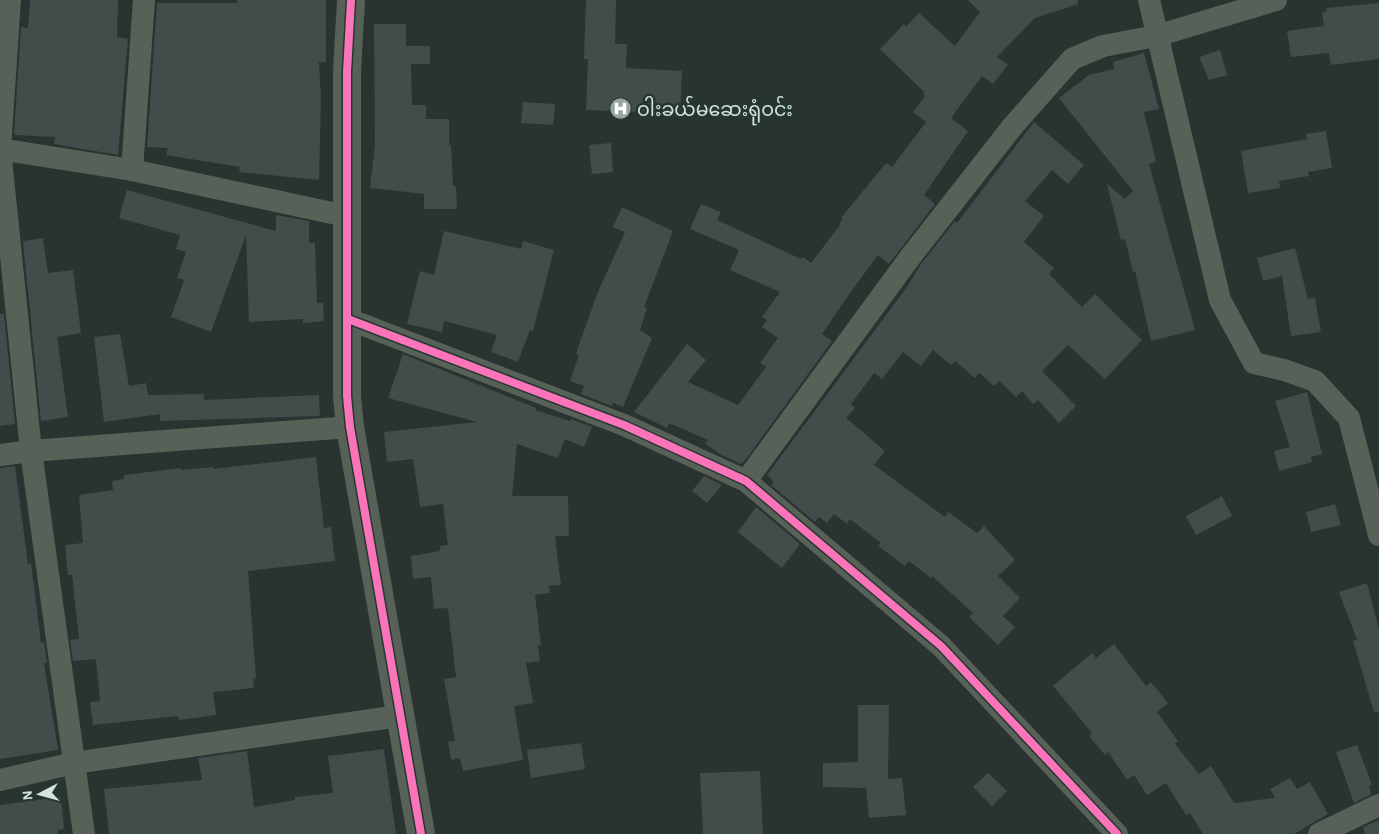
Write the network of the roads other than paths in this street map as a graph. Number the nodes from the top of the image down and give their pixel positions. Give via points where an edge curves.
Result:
1 (10, 0) edge
2 (144, 0) edge
3 (351, 0) edge
4 (1149, 0) edge
5 (1276, 0) edge
6 (1156, 36) junction
7 (0, 149) edge
8 (132, 170) junction
9 (346, 216) junction
10 (348, 319) junction
11 (350, 427) junction
12 (31, 450) junction
13 (0, 455) edge
14 (746, 482) junction
15 (1379, 534) edge
16 (399, 716) junction
17 (74, 763) junction
18 (0, 780) edge
19 (1379, 805) edge
20 (84, 834) edge
21 (421, 834) edge
22 (1116, 834) edge
23 (1319, 834) edge

1 - 7 street
2 - 8 street
3 - 9 street
4 - 6 street
5 - 6 street
6 - 14 street via 1103,46 1072,59 1012,127 910,256
6 - 15 street via 1220,300 1254,363 1316,381 1349,418
7 - 8 street
7 - 12 street
8 - 9 street
9 - 10 street
10 - 11 street
10 - 14 street via 624,425
11 - 12 street
11 - 16 street
12 - 13 street
12 - 17 street
14 - 22 street via 941,646
16 - 17 street
16 - 21 street
17 - 18 street
17 - 20 street
19 - 23 street

